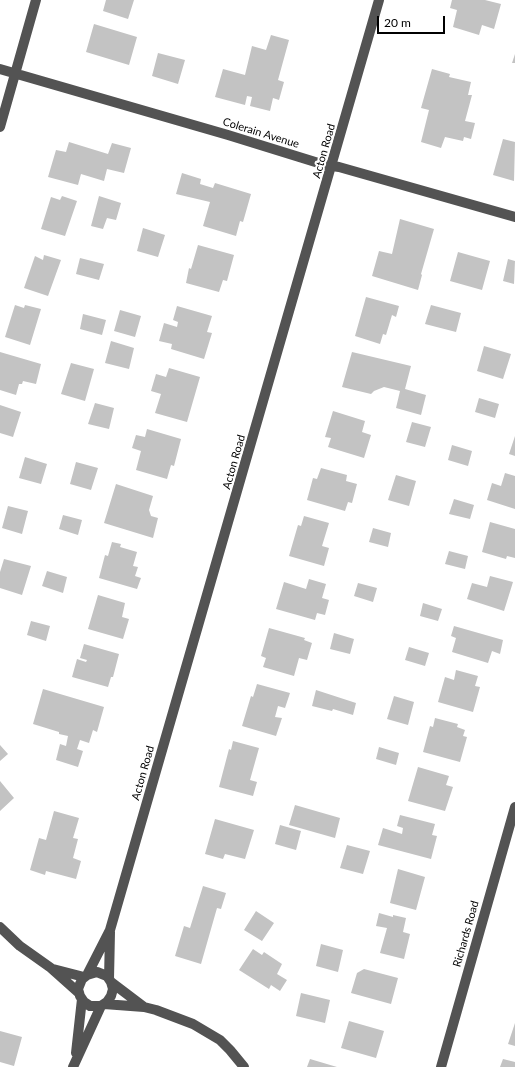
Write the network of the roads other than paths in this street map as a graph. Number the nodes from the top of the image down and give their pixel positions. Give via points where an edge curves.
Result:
1 (36, 0) edge
2 (380, 0) edge
3 (0, 69) edge
4 (15, 73) junction
5 (0, 127) edge
6 (332, 166) junction
7 (515, 217) edge
8 (515, 807) edge
9 (0, 927) edge
10 (110, 930) junction
11 (51, 968) junction
12 (85, 976) junction
13 (110, 981) junction
14 (80, 996) junction
15 (102, 1005) junction
16 (144, 1007) junction
17 (74, 1064) edge
18 (244, 1067) edge
19 (441, 1067) edge

1 - 4 street
2 - 6 street, Acton Road
3 - 4 street, Colerain Avenue
4 - 5 street
4 - 6 street, Colerain Avenue
6 - 7 street, Colerain Avenue
6 - 10 street, Acton Road
8 - 19 street, Richards Road
9 - 11 street via 20,946
10 - 12 street, Acton Road
10 - 13 street, Acton Road
11 - 12 street
11 - 14 street
12 - 13 street via 97,972 104,974
12 - 14 street via 79,986
13 - 15 street via 110,999
13 - 16 street
14 - 15 street via 90,1006
14 - 17 street
15 - 16 street
15 - 17 street
16 - 18 street via 175,1017 207,1032 230,1050

